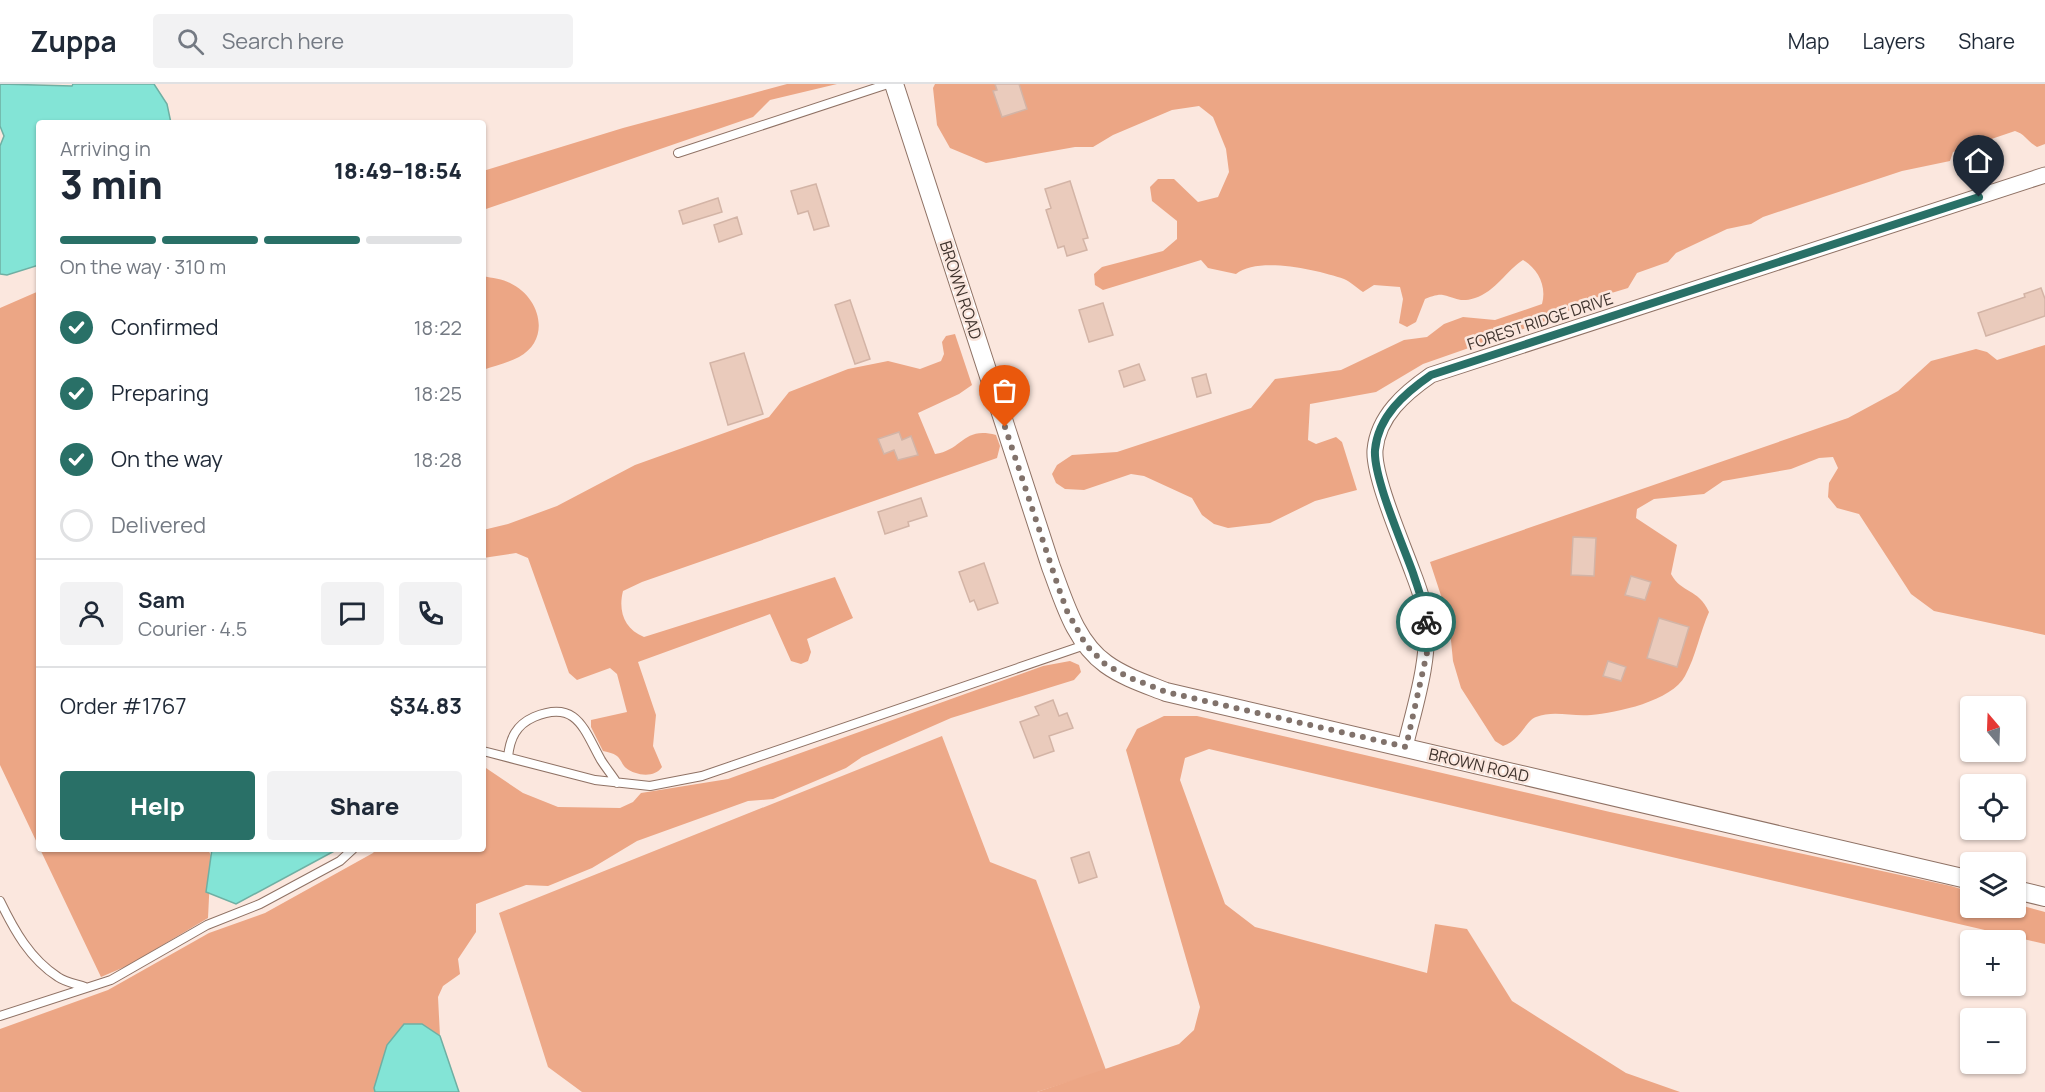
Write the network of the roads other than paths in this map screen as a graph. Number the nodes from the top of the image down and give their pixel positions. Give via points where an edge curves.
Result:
1 (888, 84) edge
2 (894, 84) edge
3 (678, 153) dead end
4 (2045, 175) edge
5 (1086, 645) junction
6 (1406, 747) junction
7 (486, 753) edge
8 (508, 757) junction
9 (617, 783) junction
10 (350, 852) edge
11 (1960, 877) edge
12 (2026, 892) edge
13 (2045, 897) edge
14 (0, 901) edge
15 (85, 987) junction
16 (0, 1016) edge

1 - 3 lane
2 - 5 street, BROWN ROAD via 1051,567 1067,611
4 - 6 street, FOREST RIDGE DRIVE via 1431,375 1410,389 1381,426 1375,451 1381,483 1426,614 1428,648
5 - 6 street, BROWN ROAD via 1105,664 1166,692
5 - 9 lane via 702,776 651,786
6 - 11 street, BROWN ROAD
7 - 8 lane
8 - 9 lane
8 - 9 lane via 510,740 527,720 546,712 562,712 585,727
10 - 15 lane via 260,904 207,925 111,980
12 - 13 street
14 - 15 lane via 39,962 59,979
15 - 16 lane

